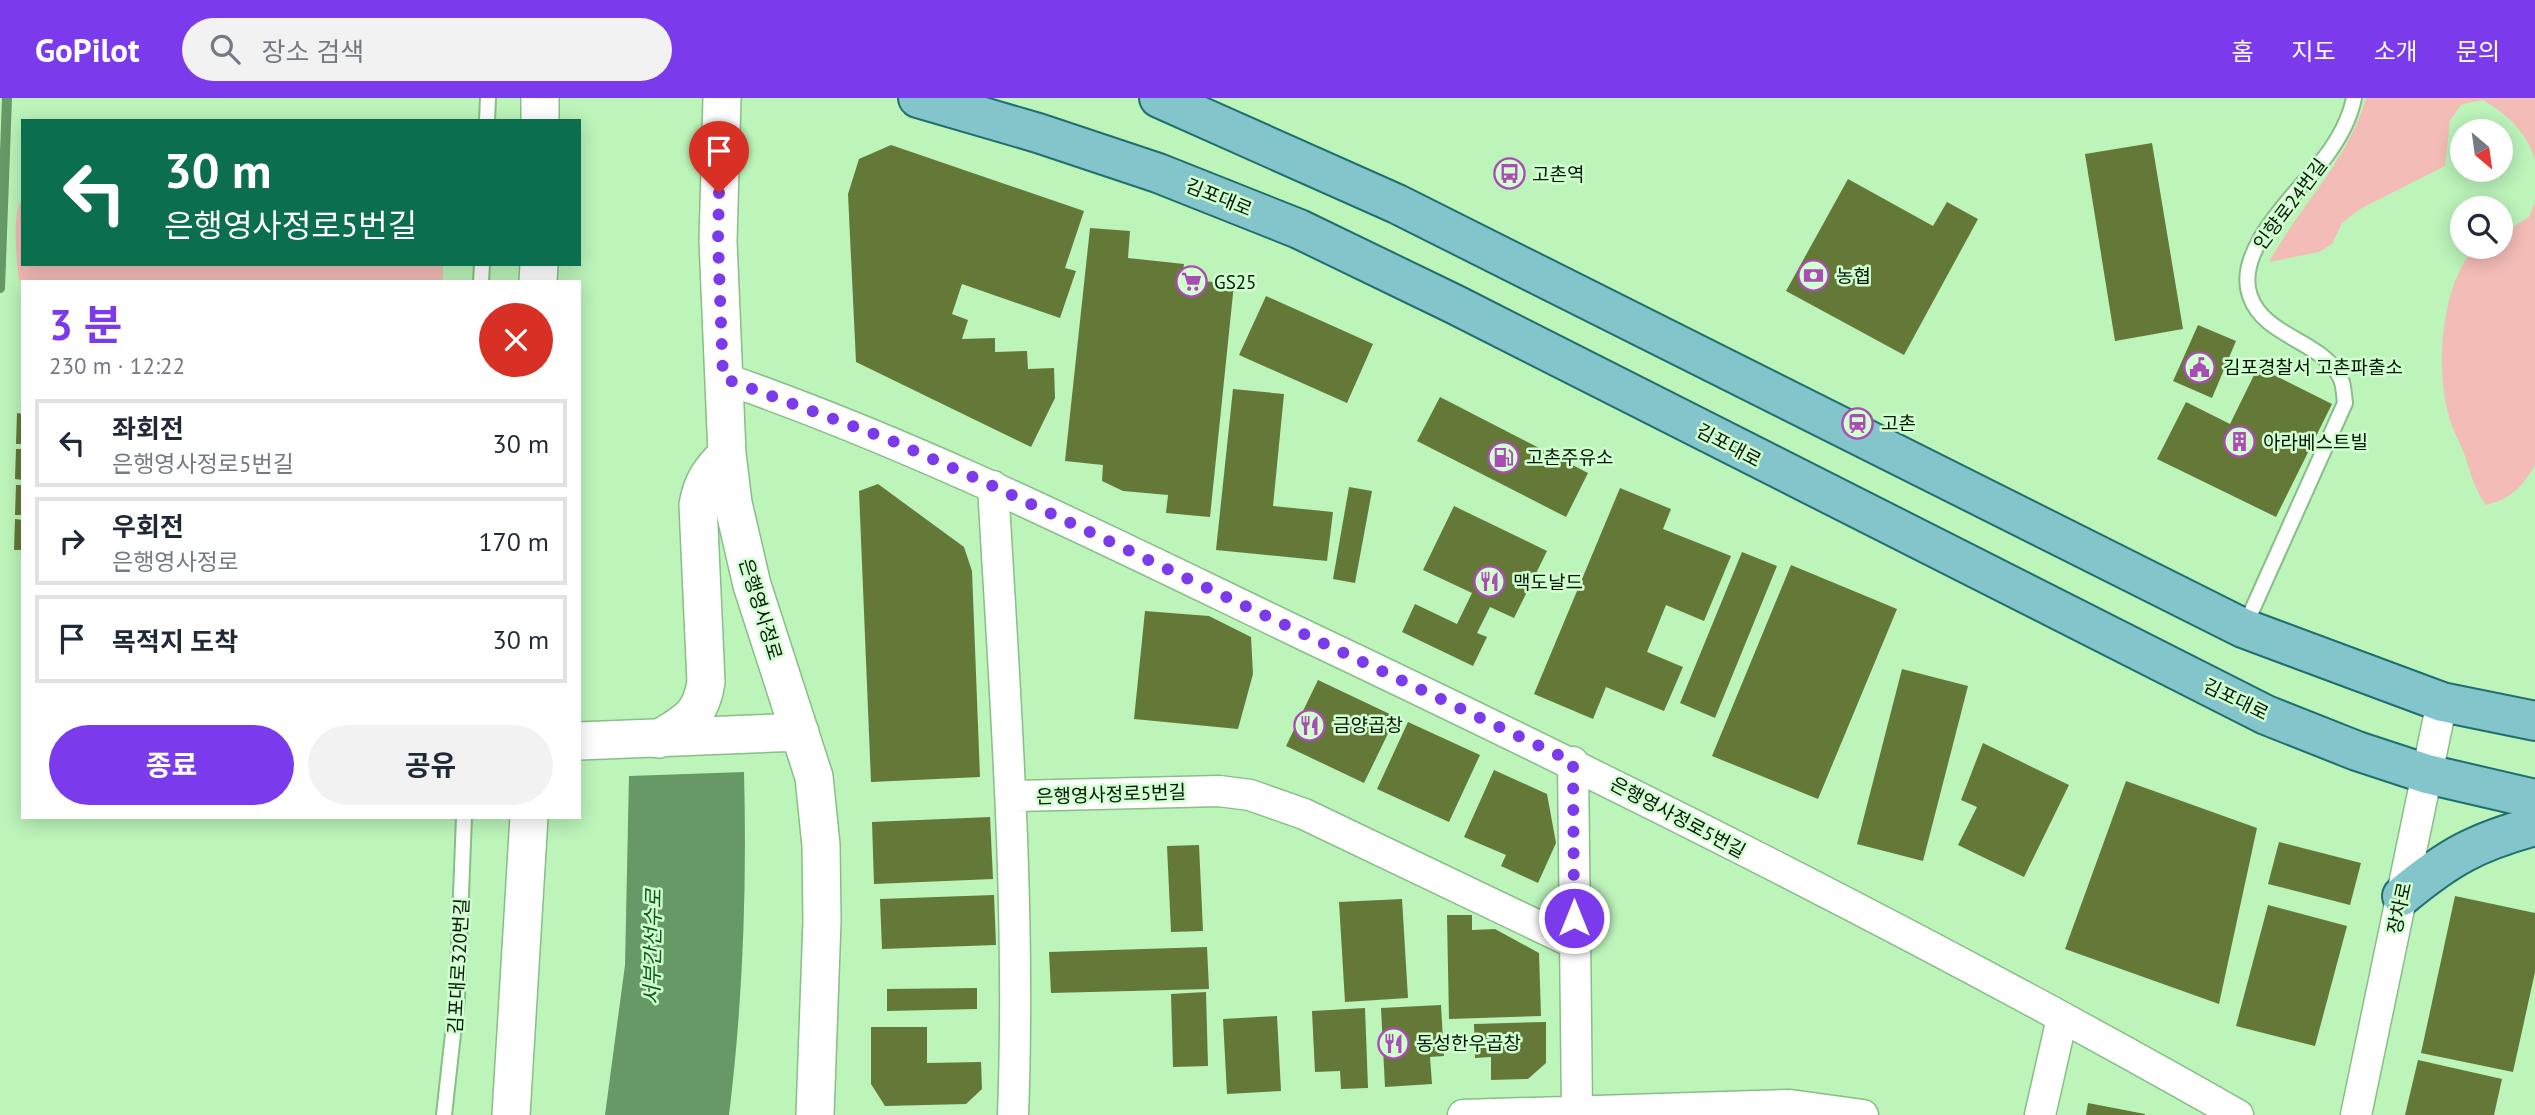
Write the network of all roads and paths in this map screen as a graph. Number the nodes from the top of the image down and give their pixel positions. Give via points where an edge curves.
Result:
1 (488, 98) edge
2 (540, 98) edge
3 (722, 98) edge
4 (918, 98) edge
5 (1160, 98) edge
6 (2354, 98) edge
7 (487, 119) edge
8 (540, 119) edge
9 (723, 378) junction
10 (727, 454) junction
11 (993, 486) junction
12 (2244, 628) junction
13 (2442, 702) junction
14 (2535, 721) edge
15 (800, 732) junction
16 (659, 738) junction
17 (581, 741) edge
18 (1573, 762) junction
19 (2427, 774) junction
20 (1012, 796) junction
21 (2535, 799) edge
22 (464, 819) edge
23 (529, 819) edge
24 (2535, 827) edge
25 (2402, 896) junction
26 (1574, 943) junction
27 (2063, 1018) junction
28 (1577, 1110) junction
29 (444, 1115) edge
30 (511, 1115) edge
31 (815, 1115) edge
32 (1013, 1115) edge
33 (1463, 1115) edge
34 (1863, 1115) edge
35 (2040, 1115) edge
36 (2238, 1115) edge
37 (2356, 1115) edge

1 - 7 lane
2 - 8 street
3 - 9 street, 은행영사정로 via 718,241
4 - 19 main road, 김포대로 via 1158,173 1299,229 2266,715
5 - 12 main road via 1397,204
6 - 12 lane, 인향로24번길 via 2328,154 2256,245 2247,266 2254,309 2325,360 2341,378 2345,403
9 - 10 street, 은행영사정로
9 - 11 street, 은행영사정로5번길 via 890,440
10 - 15 street, 은행영사정로 via 752,585
10 - 16 street via 709,472 698,505 703,699 697,713
11 - 18 street, 은행영사정로5번길
11 - 20 street, 은행영사정로5번길
12 - 13 main road
13 - 14 main road
13 - 19 street, 장차로
15 - 16 street
15 - 31 street, 은행영사정로 via 814,778 821,845
16 - 17 street
18 - 26 street
18 - 27 street, 은행영사정로5번길
19 - 21 main road, 김포대로
19 - 25 street, 장차로
20 - 26 street, 은행영사정로5번길 via 1219,791 1250,795 1304,814
20 - 32 street via 1017,1007
22 - 29 lane, 김포대로320번길 via 457,998
23 - 30 street
24 - 25 main road via 2453,855
25 - 37 street, 장차로
26 - 28 street
27 - 35 street
27 - 36 street, 은행영사정로5번길
28 - 33 street
28 - 34 street via 1790,1105

